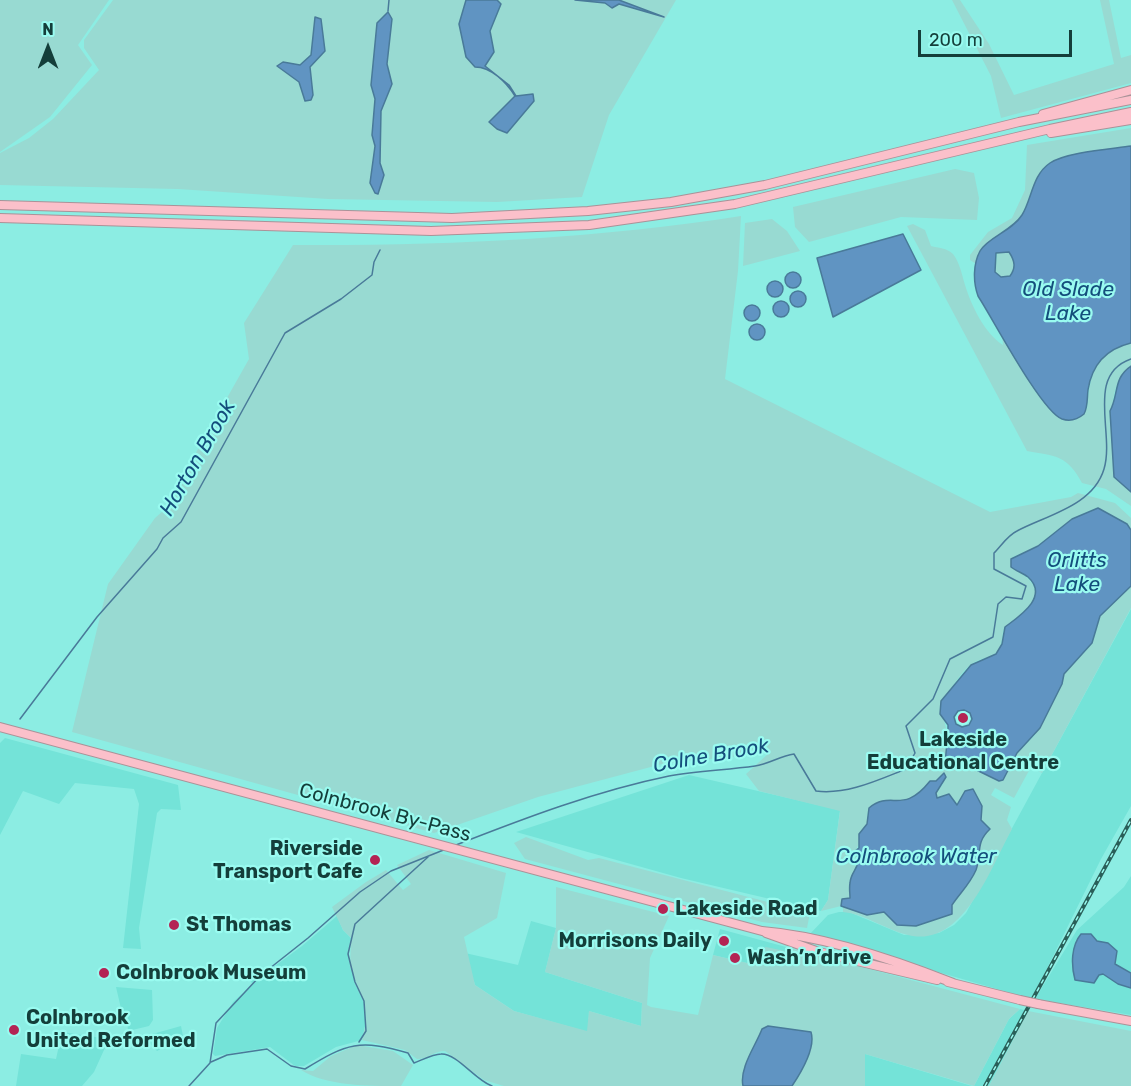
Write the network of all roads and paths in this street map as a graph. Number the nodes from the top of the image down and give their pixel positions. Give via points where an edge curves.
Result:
1 (1131, 90) edge
2 (1131, 100) edge
3 (1131, 112) edge
4 (1131, 120) edge
5 (1018, 122) junction
6 (1023, 135) junction
7 (0, 205) edge
8 (0, 218) edge
9 (0, 727) edge
10 (1131, 1021) edge

1 - 5 highway
2 - 5 highway
3 - 6 highway
4 - 6 highway
5 - 7 highway via 754,187 671,202 546,215 417,218
6 - 8 highway via 755,200 589,225 431,231
9 - 10 highway, Colnbrook By-Pass, bridge via 762,931 819,952 1038,1005

